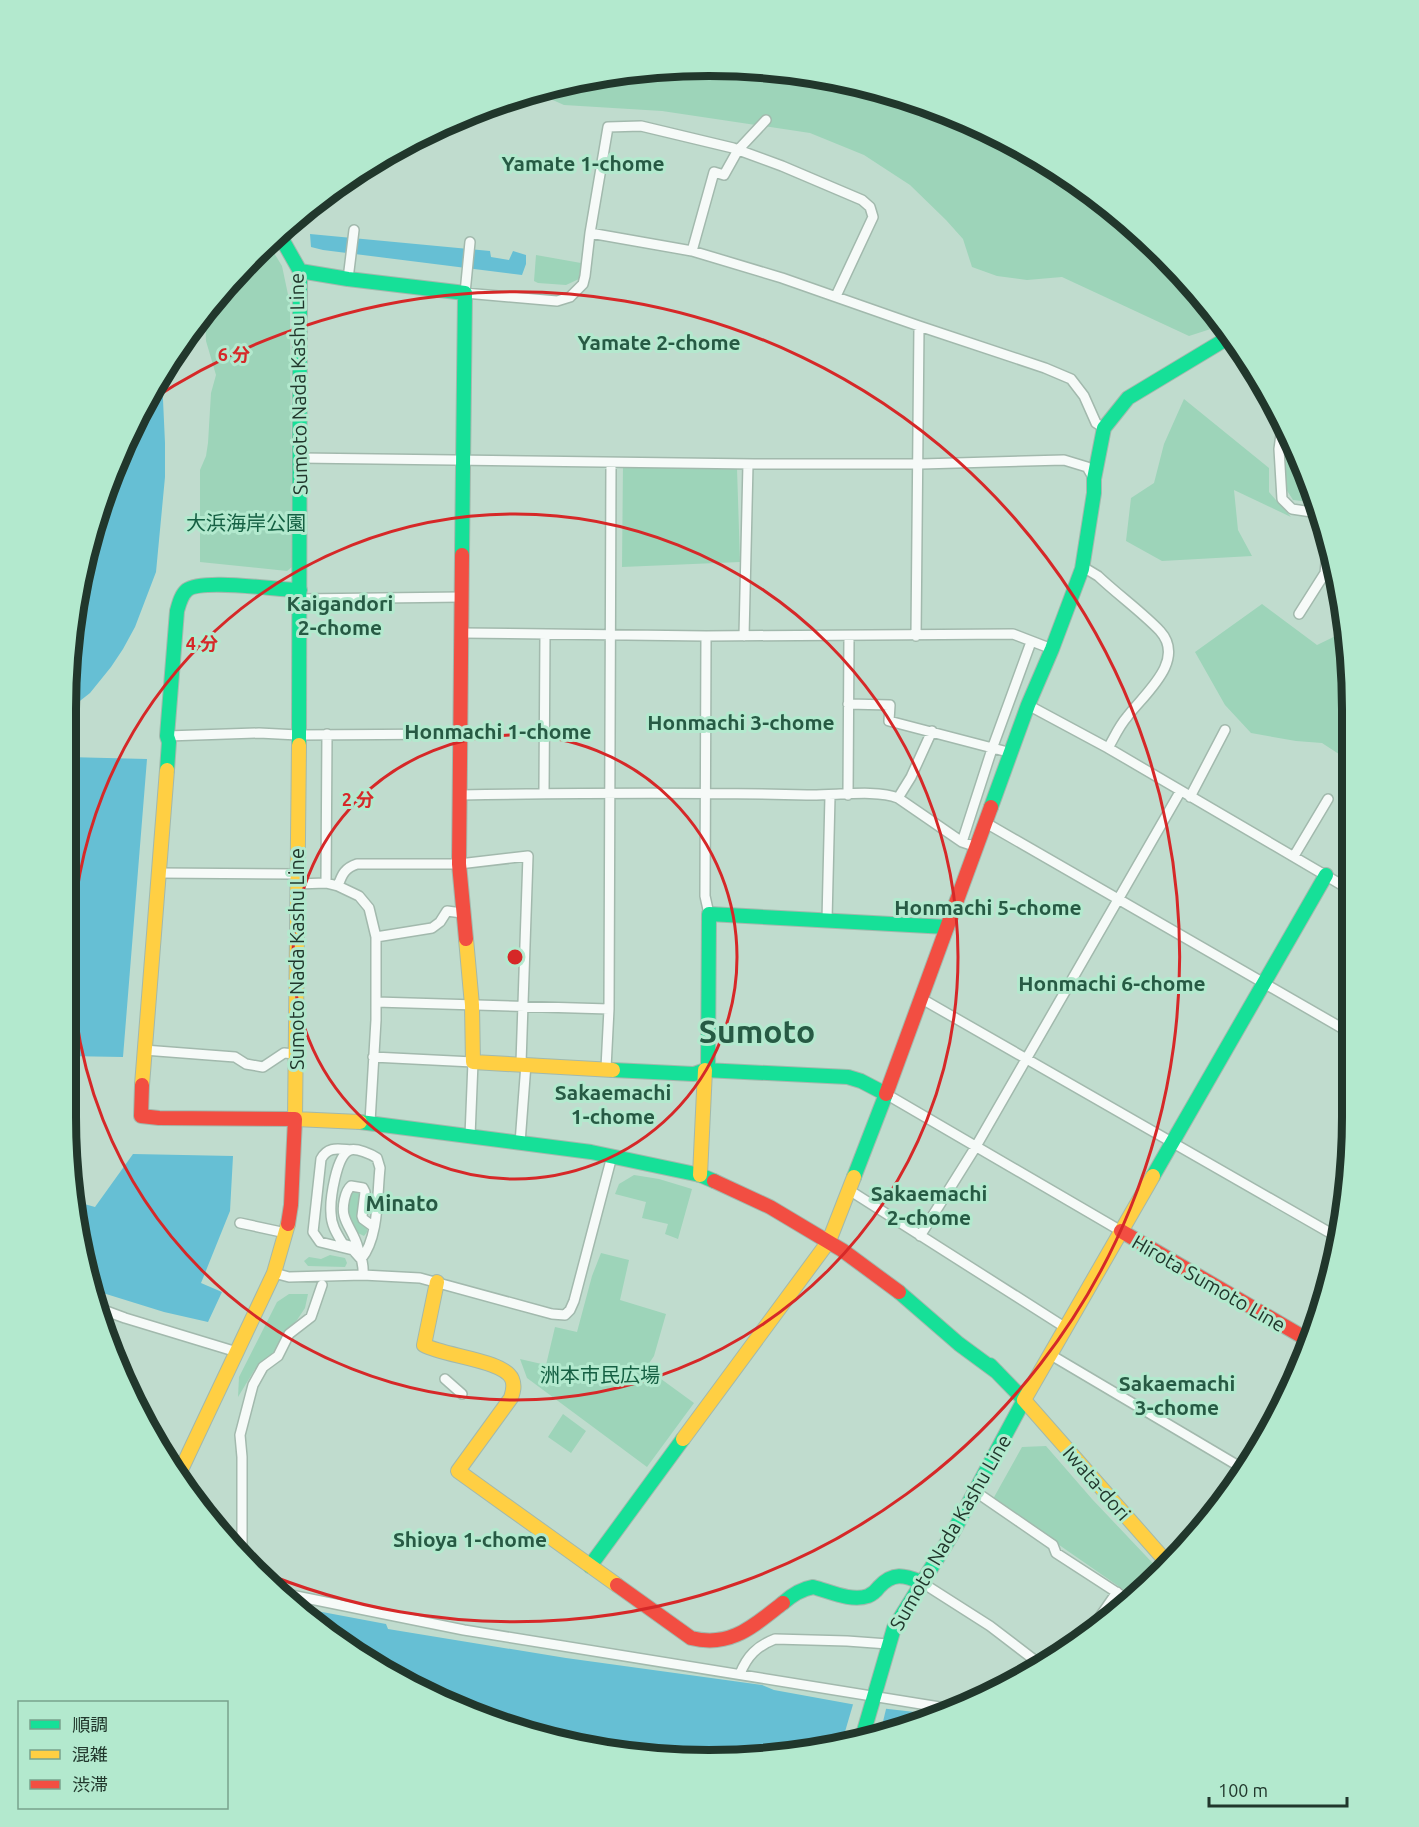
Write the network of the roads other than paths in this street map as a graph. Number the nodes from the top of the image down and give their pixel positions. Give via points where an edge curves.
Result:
1 (766, 120) dead end
2 (738, 150) junction
3 (354, 230) dead end
4 (590, 233) junction
5 (284, 242) edge
6 (470, 242) dead end
7 (692, 250) junction
8 (300, 271) junction
9 (348, 279) junction
10 (465, 293) junction
11 (836, 296) junction
12 (919, 326) junction
13 (1224, 340) edge
14 (1104, 428) junction
15 (1281, 439) edge
16 (300, 458) junction
17 (463, 460) junction
18 (611, 463) junction
19 (748, 464) junction
20 (917, 464) junction
21 (1094, 479) junction
22 (1311, 512) edge
23 (1326, 567) edge
24 (1082, 569) junction
25 (300, 594) junction
26 (462, 597) junction
27 (1299, 614) dead end
28 (462, 633) junction
29 (545, 634) junction
30 (610, 634) junction
31 (706, 636) junction
32 (744, 636) junction
33 (849, 636) junction
34 (916, 636) junction
35 (1031, 642) junction
36 (1052, 650) junction
37 (848, 704) junction
38 (1028, 705) junction
39 (1225, 730) dead end
40 (932, 731) junction
41 (327, 734) junction
42 (461, 734) junction
43 (297, 735) junction
44 (167, 736) junction
45 (992, 748) junction
46 (1108, 748) junction
47 (1004, 751) dead end
48 (1180, 792) junction
49 (544, 793) junction
50 (706, 793) junction
51 (611, 794) junction
52 (461, 795) junction
53 (848, 795) junction
54 (830, 796) junction
55 (1190, 797) junction
56 (898, 798) junction
57 (1328, 799) dead end
58 (986, 823) junction
59 (962, 842) junction
60 (977, 847) junction
61 (1294, 856) junction
62 (459, 864) junction
63 (158, 873) junction
64 (1326, 875) junction
65 (297, 879) junction
66 (326, 883) junction
67 (1342, 885) edge
68 (338, 886) junction
69 (1118, 899) junction
70 (462, 913) junction
71 (709, 914) junction
72 (827, 920) junction
73 (947, 927) junction
74 (376, 937) junction
75 (1264, 984) junction
76 (921, 999) junction
77 (376, 1002) junction
78 (472, 1005) junction
79 (523, 1007) junction
80 (609, 1009) junction
81 (1342, 1028) edge
82 (144, 1050) junction
83 (295, 1054) junction
84 (373, 1057) junction
85 (1026, 1057) junction
86 (473, 1062) junction
87 (523, 1064) junction
88 (606, 1068) junction
89 (707, 1070) junction
90 (886, 1094) junction
91 (295, 1119) junction
92 (370, 1122) junction
93 (470, 1136) junction
94 (1171, 1142) junction
95 (520, 1143) junction
96 (975, 1148) junction
97 (351, 1150) junction
98 (612, 1156) junction
99 (700, 1175) junction
100 (849, 1191) junction
101 (240, 1222) dead end
102 (374, 1227) junction
103 (1121, 1231) junction
104 (286, 1233) junction
105 (1331, 1234) edge
106 (920, 1236) junction
107 (829, 1241) junction
108 (358, 1248) junction
109 (361, 1259) junction
110 (274, 1273) junction
111 (363, 1275) junction
112 (437, 1282) junction
113 (322, 1285) dead end
114 (107, 1311) edge
115 (1066, 1328) junction
116 (1303, 1336) edge
117 (237, 1352) junction
118 (1051, 1355) junction
119 (445, 1379) dead end
120 (462, 1394) dead end
121 (1024, 1400) junction
122 (1238, 1466) edge
123 (182, 1468) edge
124 (976, 1492) junction
125 (242, 1544) edge
126 (1163, 1558) edge
127 (590, 1566) junction
128 (921, 1582) junction
129 (1117, 1592) junction
130 (295, 1596) edge
131 (1123, 1596) edge
132 (1101, 1615) edge
133 (888, 1644) junction
134 (1035, 1660) edge
135 (740, 1674) junction
136 (873, 1696) junction
137 (939, 1707) edge
138 (864, 1731) edge

1 - 2 street
2 - 4 street via 641,126 608,127
2 - 7 street via 724,175 714,172
2 - 11 street via 862,200 870,207 873,217
3 - 9 street
4 - 7 street
4 - 10 street via 583,284 570,297 557,301
5 - 8 street, Sumoto Nada Kashu Line
6 - 10 street
7 - 11 street
8 - 9 street
8 - 16 street, Sumoto Nada Kashu Line
9 - 10 street
10 - 17 street
11 - 12 street
12 - 14 street via 1071,379 1096,423
12 - 20 street
13 - 14 street via 1128,398
14 - 21 street
15 - 22 street via 1282,499 1292,509
16 - 17 street
16 - 25 street, Sumoto Nada Kashu Line
17 - 18 street
17 - 26 street
18 - 19 street
18 - 30 street
19 - 20 street
19 - 32 street
20 - 21 street via 1064,460 1087,466
20 - 34 street
21 - 24 street
23 - 27 street
24 - 36 street
24 - 46 street via 1098,576 1162,633 1169,648 1168,661 1154,685 1126,718
25 - 26 street
25 - 43 street, Sumoto Nada Kashu Line
25 - 44 street via 210,584 187,589 177,610
26 - 28 street
28 - 29 street
28 - 42 street
29 - 30 street
29 - 49 street
30 - 31 street
30 - 51 street
31 - 32 street
31 - 50 street
32 - 33 street
33 - 34 street
33 - 37 street
34 - 35 street via 1013,634
35 - 36 street
35 - 45 street
36 - 38 street
37 - 40 street via 890,705 889,721
37 - 53 street
38 - 46 street
38 - 58 street
39 - 55 street
40 - 45 street
40 - 56 street
41 - 42 street
41 - 43 street
41 - 66 street
42 - 52 street
43 - 44 street
43 - 65 street, Sumoto Nada Kashu Line
44 - 63 street
45 - 47 street
45 - 59 street
46 - 48 street
48 - 55 street
48 - 69 street
49 - 51 street
49 - 52 street
50 - 51 street
50 - 54 street
50 - 71 street via 705,896
51 - 80 street
52 - 62 street
53 - 54 street
53 - 56 street via 888,794
54 - 72 street
55 - 61 street
56 - 59 street
57 - 61 street
58 - 60 street
58 - 69 street
59 - 60 street
60 - 73 street
61 - 64 street
62 - 68 street via 357,864 347,867
62 - 70 street
62 - 79 street via 528,856
63 - 65 street
63 - 82 street
64 - 67 street
64 - 75 street
65 - 66 street
65 - 83 street, Sumoto Nada Kashu Line
66 - 68 street
68 - 74 street via 364,901
69 - 75 street
69 - 85 street
70 - 74 street via 447,911 432,928
70 - 78 street
71 - 72 street
71 - 89 street
72 - 73 street
73 - 76 street
74 - 77 street
75 - 81 street
75 - 94 street
76 - 85 street
76 - 90 street
77 - 78 street
77 - 84 street
78 - 79 street
78 - 86 street
79 - 80 street
79 - 87 street
80 - 88 street
82 - 83 street via 235,1057 263,1067 284,1053
82 - 91 street via 141,1116
83 - 91 street, Sumoto Nada Kashu Line
84 - 86 street
84 - 92 street
85 - 94 street
85 - 96 street
86 - 87 street
86 - 93 street
87 - 88 street
87 - 95 street
88 - 89 street via 694,1074
89 - 90 street via 848,1077
89 - 99 street
90 - 96 street
90 - 100 street
91 - 92 street
91 - 104 street, Sumoto Nada Kashu Line
92 - 93 street
93 - 95 street
94 - 103 street
94 - 105 street
95 - 98 street
96 - 103 street
96 - 106 street
97 - 102 street via 371,1154 380,1168
97 - 108 street via 336,1172 330,1214 343,1244
97 - 109 street via 324,1152 313,1232 320,1242 353,1250
98 - 99 street
98 - 112 street via 568,1312 560,1316
99 - 107 street via 761,1202
100 - 106 street
100 - 107 street
101 - 104 street
102 - 108 street via 362,1216 363,1188 351,1186 346,1190 344,1214
102 - 109 street via 369,1250
103 - 115 street, Hirota Sumoto Line
103 - 116 street, Hirota Sumoto Line
104 - 110 street, Sumoto Nada Kashu Line
106 - 115 street
107 - 121 street via 997,1372
107 - 127 street
108 - 109 street
109 - 111 street
110 - 111 street via 289,1277
110 - 117 street, Sumoto Nada Kashu Line
111 - 112 street
112 - 127 street via 424,1345 498,1367 511,1377 514,1389 458,1471
113 - 125 street via 311,1317 289,1334 278,1356 263,1367 253,1384 240,1435
114 - 117 street
115 - 118 street, Hirota Sumoto Line
117 - 123 street, Sumoto Nada Kashu Line
118 - 121 street, Hirota Sumoto Line
118 - 122 street
119 - 120 street
121 - 124 street, Sumoto Nada Kashu Line
121 - 126 street, Iwata-dori
124 - 128 street, Sumoto Nada Kashu Line
124 - 129 street via 1053,1545 1056,1553
127 - 128 street via 692,1638 710,1642 743,1633 806,1587 859,1597 873,1593 897,1574
128 - 133 street, Sumoto Nada Kashu Line via 900,1615
128 - 134 street
129 - 131 street
129 - 132 street
130 - 135 street via 464,1630
133 - 135 street via 775,1639 751,1653
133 - 136 street, Sumoto Nada Kashu Line
135 - 136 street
136 - 137 street
136 - 138 street, Sumoto Nada Kashu Line

